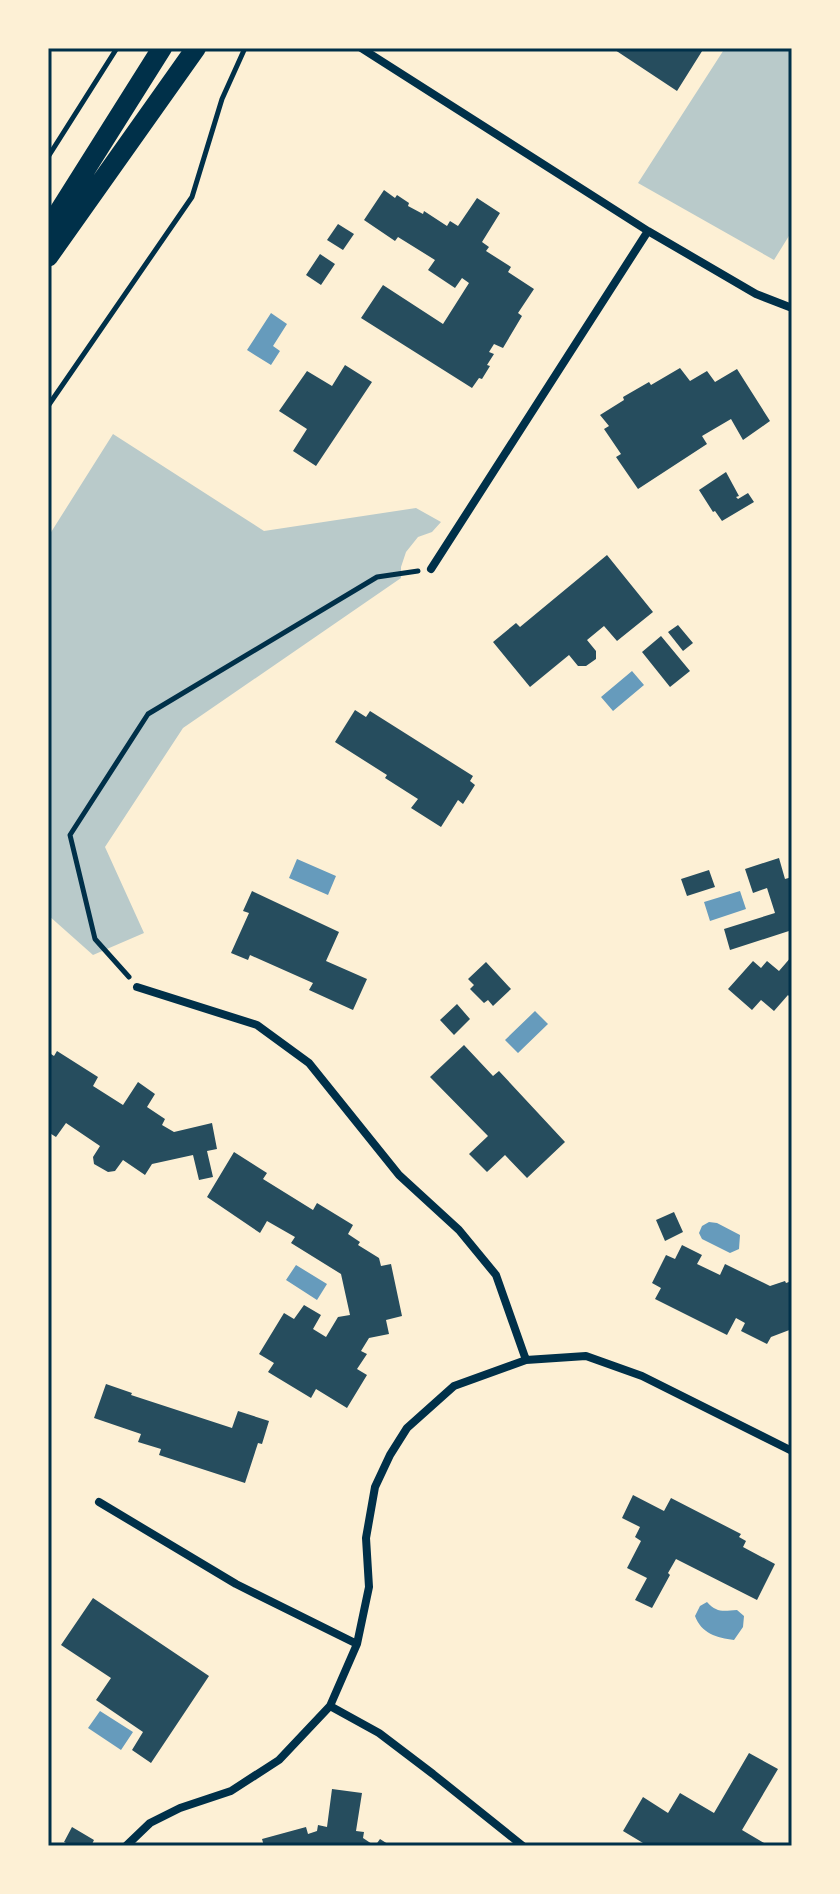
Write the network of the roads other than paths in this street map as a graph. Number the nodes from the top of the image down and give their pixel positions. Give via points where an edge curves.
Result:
1 (162, 48) edge
2 (196, 48) edge
3 (361, 48) edge
4 (48, 229) edge
5 (648, 231) junction
6 (48, 257) edge
7 (792, 308) edge
8 (431, 569) road end
9 (137, 987) road end
10 (526, 1360) junction
11 (792, 1451) edge
12 (99, 1502) dead end
13 (357, 1644) junction
14 (330, 1706) junction
15 (126, 1846) edge
16 (523, 1846) edge

1 - 4 main road
2 - 6 main road
3 - 5 street
5 - 7 street via 756,294
5 - 8 street
9 - 10 street via 257,1025 309,1063 399,1175 459,1230 496,1275
10 - 11 street via 586,1356 642,1376
10 - 13 street via 454,1386 407,1428 390,1455 375,1487 366,1538 369,1587
12 - 13 street via 236,1584
13 - 14 street
14 - 15 street via 279,1760 231,1791 150,1823
14 - 16 street via 379,1733

